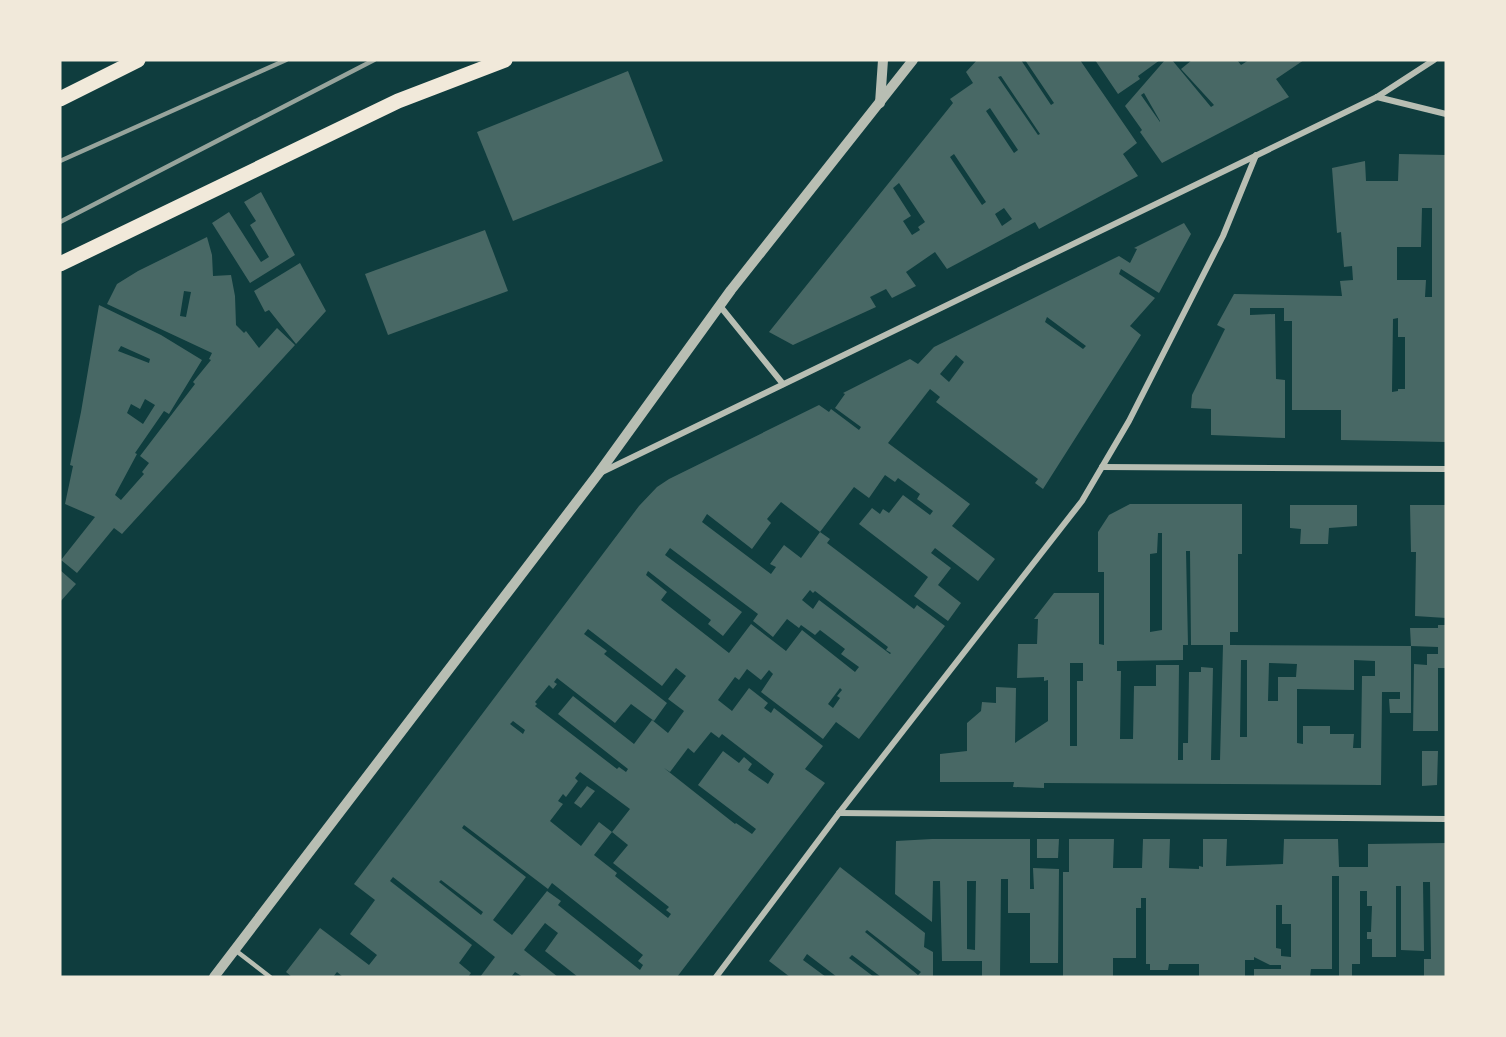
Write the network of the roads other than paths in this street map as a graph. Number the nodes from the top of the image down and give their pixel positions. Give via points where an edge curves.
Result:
1 (138, 60) edge
2 (505, 60) edge
3 (883, 60) edge
4 (913, 60) edge
5 (1434, 60) edge
6 (1377, 97) junction
7 (60, 99) edge
8 (880, 103) junction
9 (1446, 114) edge
10 (1256, 155) junction
11 (60, 264) edge
12 (720, 306) junction
13 (783, 384) junction
14 (1102, 467) junction
15 (1446, 469) edge
16 (598, 474) junction
17 (839, 813) junction
18 (1446, 819) edge
19 (235, 950) junction
20 (214, 977) edge
21 (270, 977) edge
22 (716, 977) edge

1 - 7 main road
2 - 11 main road via 398,101
3 - 8 street
4 - 8 street
5 - 6 street
6 - 9 street
6 - 10 street
8 - 12 street
10 - 13 street
10 - 14 street via 1217,246 1130,421
12 - 13 street
12 - 16 street
13 - 16 street
14 - 15 street
14 - 17 street via 1082,501
16 - 19 street
17 - 18 street
17 - 22 street
19 - 20 street
19 - 21 lane

